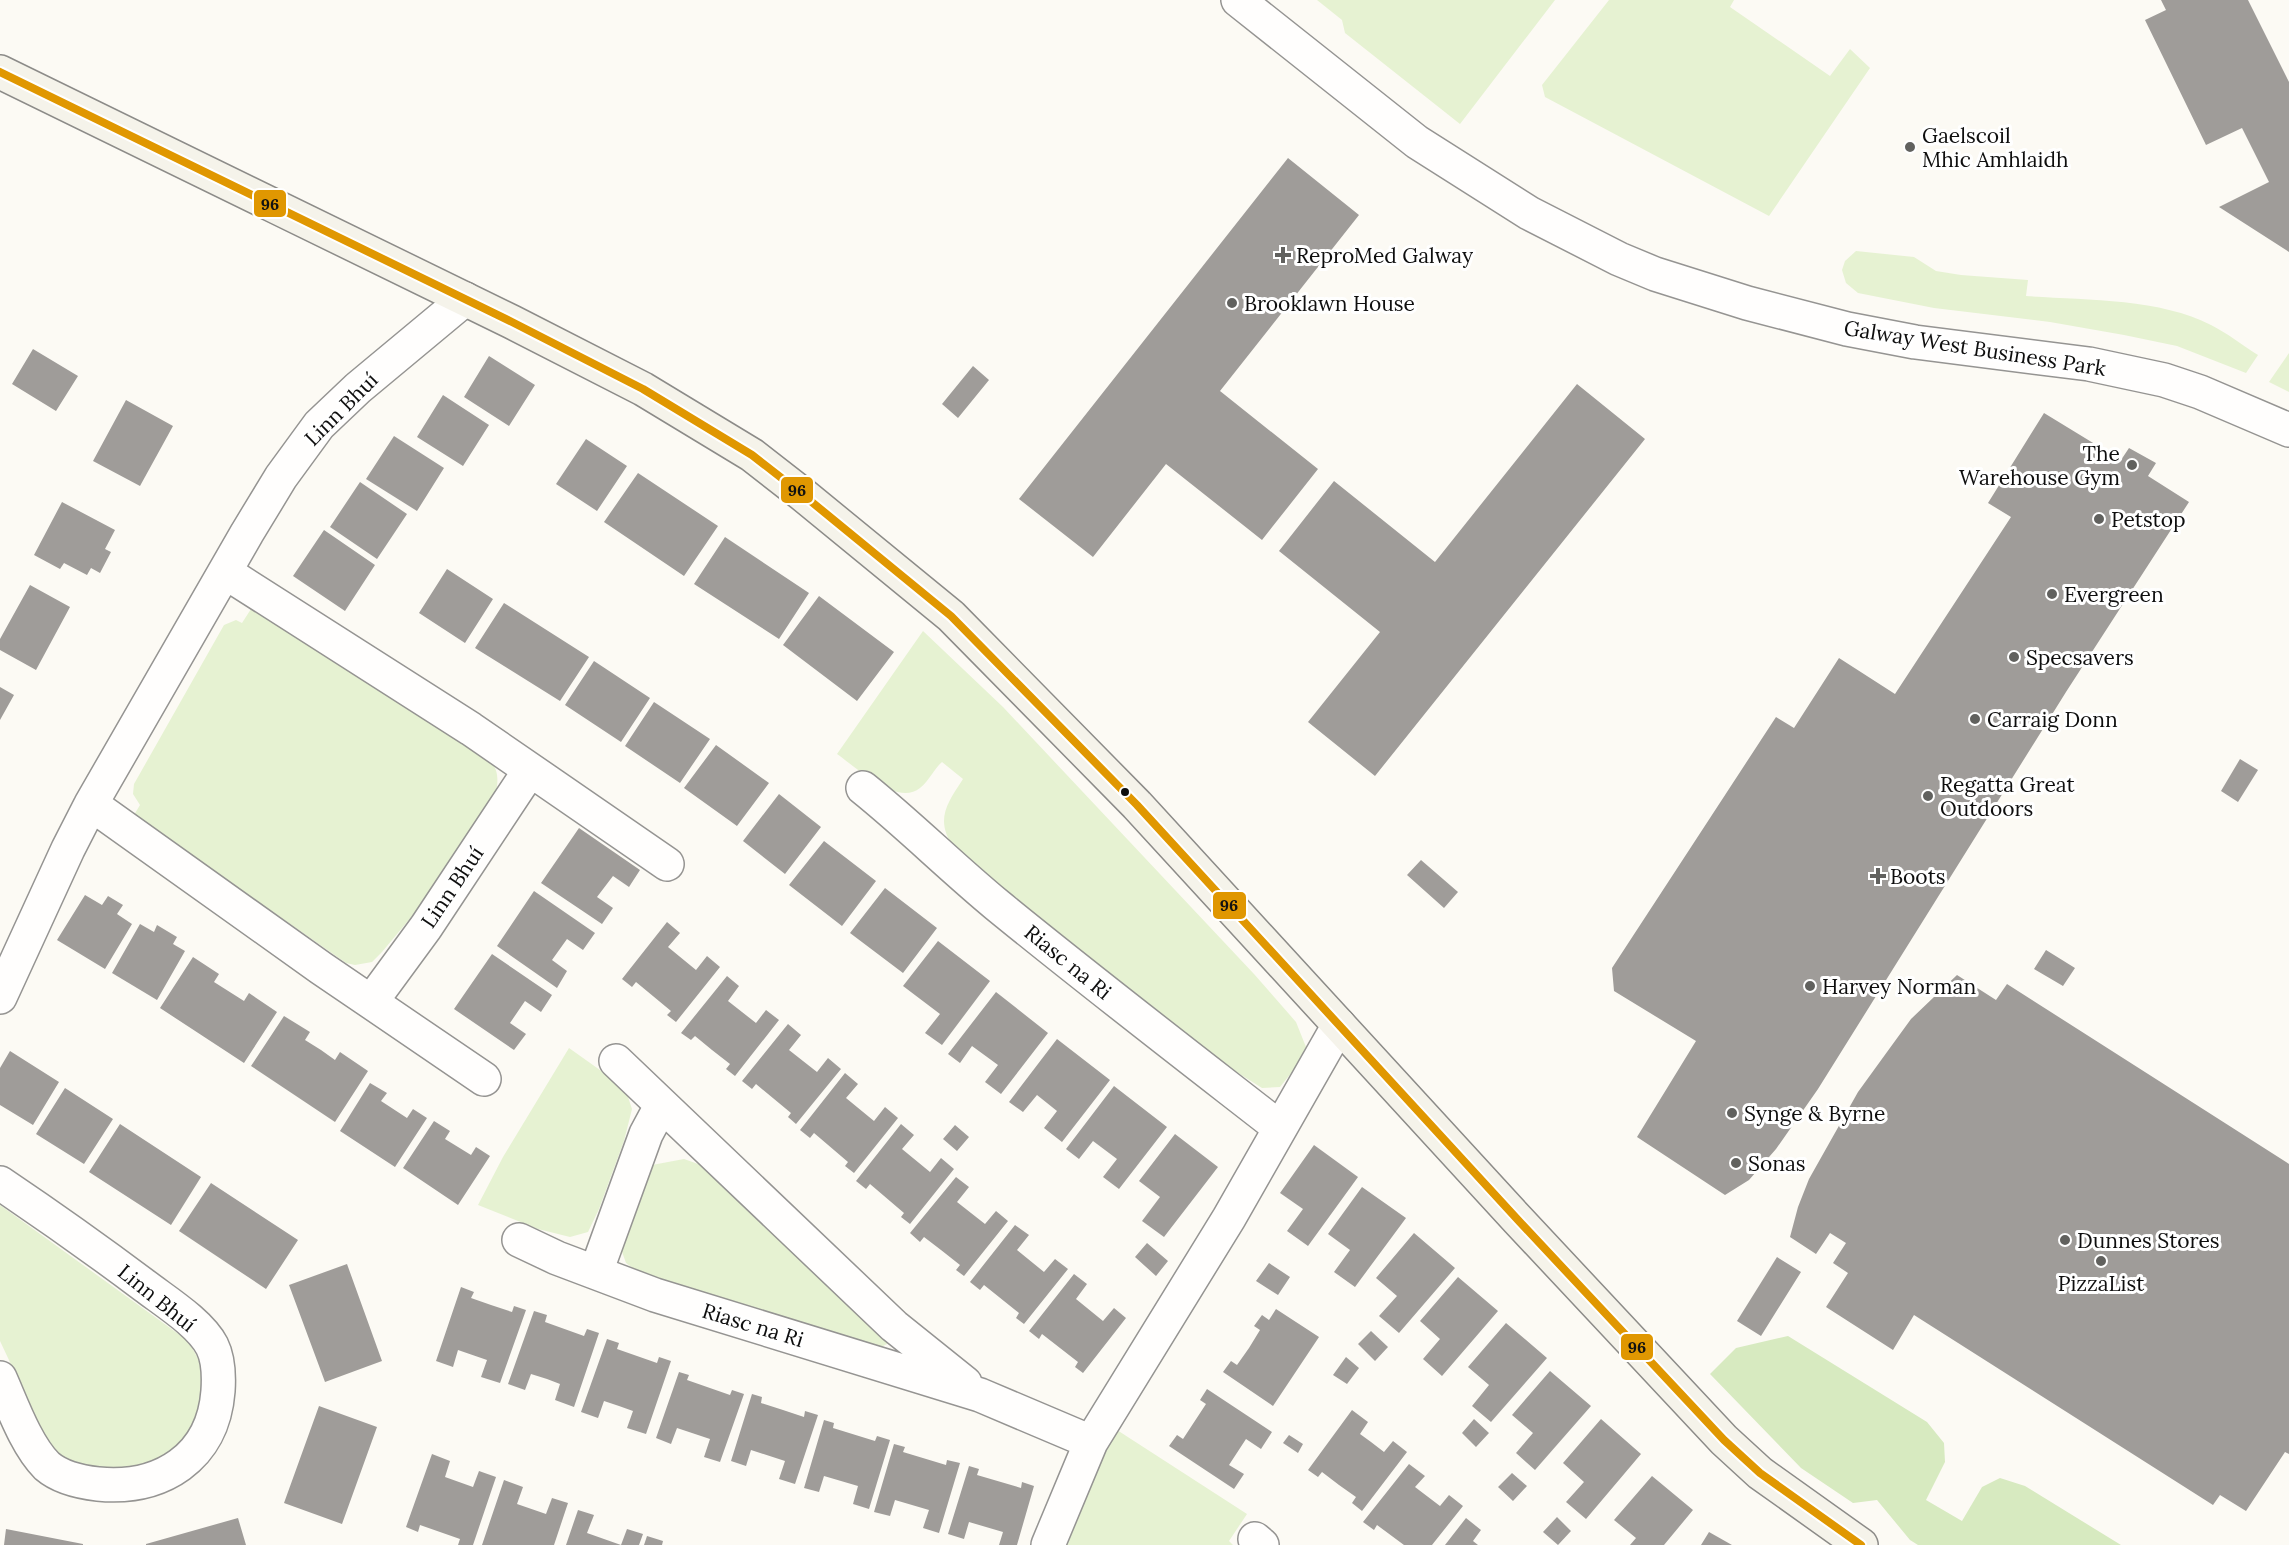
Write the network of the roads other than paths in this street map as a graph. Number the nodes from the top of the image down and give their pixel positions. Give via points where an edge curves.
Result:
1 (1238, 0) edge
2 (0, 72) edge
3 (465, 299) junction
4 (2289, 430) edge
5 (225, 572) junction
6 (530, 770) junction
7 (863, 788) dead end
8 (91, 804) junction
9 (667, 864) dead end
10 (0, 997) edge
11 (371, 1002) junction
12 (1339, 1025) junction
13 (616, 1061) dead end
14 (484, 1079) dead end
15 (661, 1106) junction
16 (1280, 1128) junction
17 (0, 1183) edge
18 (519, 1240) dead end
19 (596, 1272) junction
20 (0, 1378) edge
21 (980, 1395) junction
22 (1091, 1442) junction
23 (1048, 1545) edge
24 (1861, 1545) edge

1 - 4 street, Galway West Business Park via 1417,142 1529,213 1628,263 1727,297 1847,329 1915,342 2089,364 2164,380
2 - 3 street
3 - 5 street, Linn Bhuí via 319,425 281,477
3 - 12 street via 643,389 752,455 951,616 1137,805
5 - 6 street
5 - 8 street, Linn Bhuí
6 - 9 street
6 - 11 street, Linn Bhuí
7 - 16 street, Riasc na Ri via 1021,924
8 - 10 street, Linn Bhuí
8 - 11 street
11 - 14 street
12 - 16 street
12 - 24 street via 1724,1440 1760,1473
13 - 15 street, Riasc na Ri
15 - 19 street via 646,1134
15 - 21 street, Riasc na Ri via 894,1326
16 - 22 street
17 - 20 street, Linn Bhuí via 185,1317 212,1346 219,1381 212,1422 194,1453 165,1475 147,1482 106,1485 72,1480 48,1466 35,1452
18 - 19 street, Riasc na Ri
19 - 21 street, Riasc na Ri via 655,1295
21 - 22 street, Riasc na Ri
22 - 23 street

